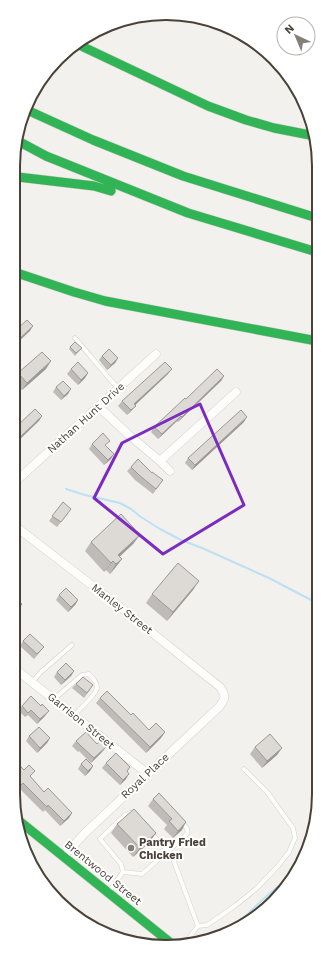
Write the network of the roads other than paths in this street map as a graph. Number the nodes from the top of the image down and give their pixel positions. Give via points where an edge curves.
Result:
1 (82, 47) edge
2 (33, 105) edge
3 (30, 112) edge
4 (308, 135) edge
5 (94, 140) junction
6 (22, 143) edge
7 (20, 177) edge
8 (188, 213) junction
9 (312, 216) edge
10 (312, 250) edge
11 (20, 274) edge
12 (75, 338) dead end
13 (312, 340) edge
14 (156, 354) dead end
15 (118, 388) junction
16 (236, 392) dead end
17 (99, 406) junction
18 (160, 461) junction
19 (170, 471) dead end
20 (20, 477) edge
21 (20, 530) edge
22 (72, 645) dead end
23 (20, 673) edge
24 (32, 682) junction
25 (224, 696) joint
26 (54, 699) junction
27 (74, 715) junction
28 (244, 769) dead end
29 (148, 774) junction
30 (136, 816) edge
31 (176, 817) edge
32 (23, 824) edge
33 (146, 827) edge
34 (168, 851) junction
35 (64, 856) junction
36 (123, 872) junction
37 (109, 893) junction
38 (198, 926) junction
39 (189, 938) edge
40 (167, 940) edge

1 - 4 main road via 208,106 267,126
2 - 5 main road
3 - 5 main road
5 - 9 main road via 183,176
6 - 8 main road via 46,156
7 - 8 main road via 94,186
8 - 10 main road
11 - 13 main road via 105,301
12 - 15 lane
14 - 15 street, Nathan Hunt Drive
15 - 17 street, Nathan Hunt Drive
16 - 18 street
17 - 18 street
17 - 20 street, Nathan Hunt Drive
18 - 19 street
21 - 25 street, Manley Street via 220,687
22 - 24 lane
23 - 24 street, Garrison Street
24 - 26 street, Garrison Street
25 - 29 street, Royal Place via 220,707
26 - 27 street, Garrison Street
26 - 27 lane via 82,675 89,674 95,680 97,688 92,697
27 - 29 street, Garrison Street
28 - 38 lane via 267,792 293,828 295,838 290,852 256,889 207,925
29 - 35 street, Royal Place
30 - 36 lane via 131,813 125,815 100,840 121,864
31 - 34 lane via 188,832
32 - 35 main road, Brentwood Street
33 - 34 lane
34 - 36 lane via 142,874
34 - 38 lane
35 - 37 main road, Brentwood Street
36 - 37 lane
37 - 40 main road, Brentwood Street
38 - 39 lane

